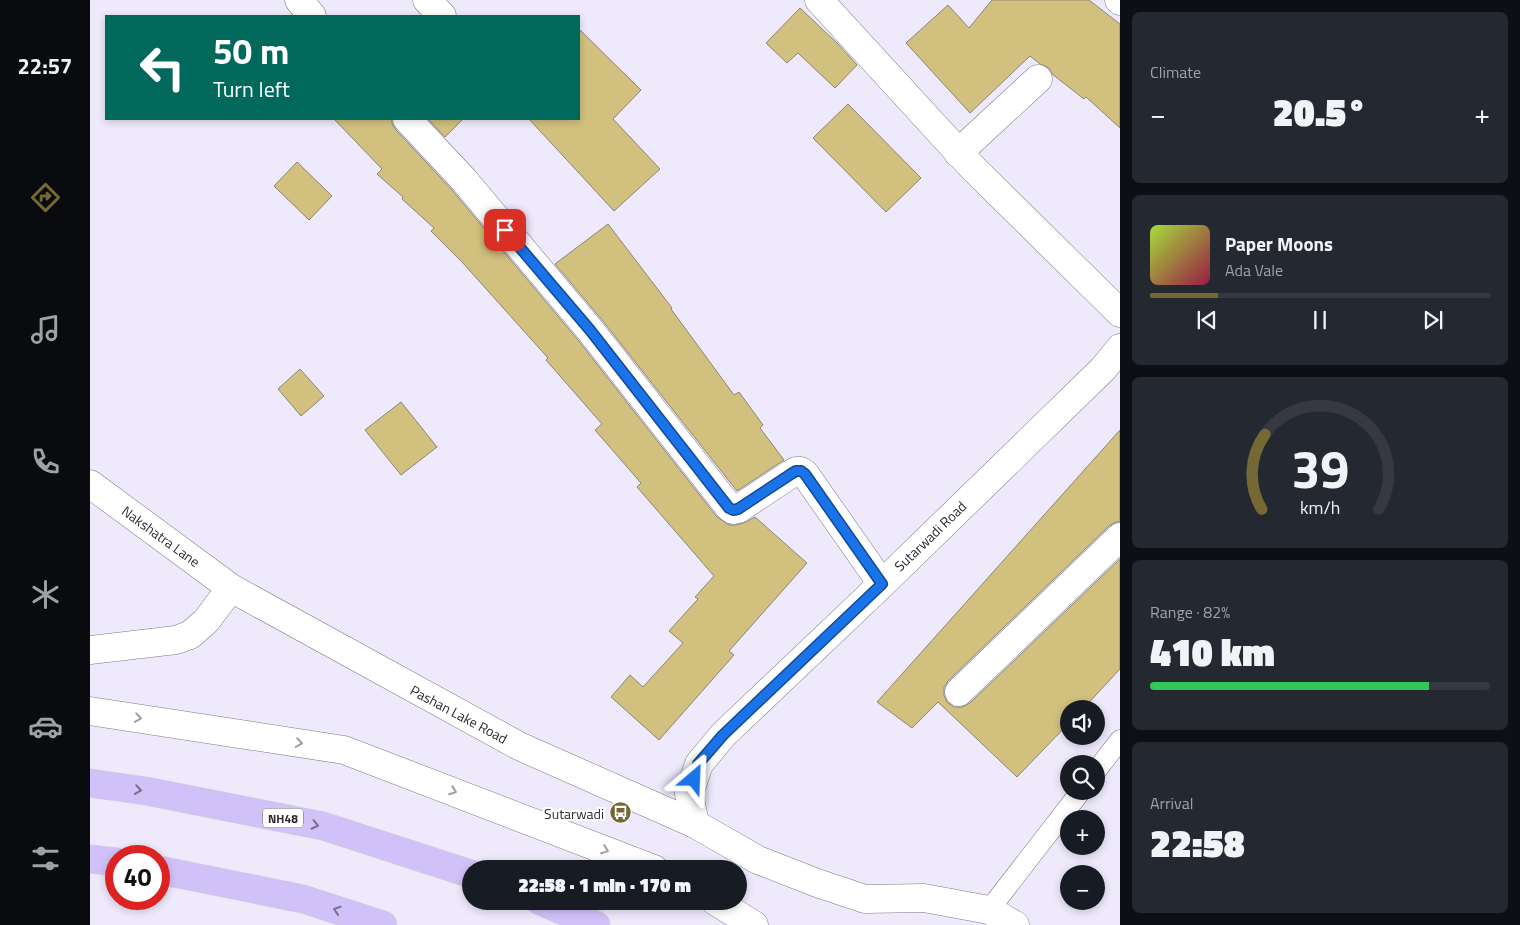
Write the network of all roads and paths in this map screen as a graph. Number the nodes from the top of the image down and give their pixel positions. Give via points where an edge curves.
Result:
1 (299, 0) edge
2 (427, 0) edge
3 (818, 0) edge
4 (311, 15) edge
5 (441, 15) edge
6 (1038, 79) dead end
7 (408, 120) edge
8 (958, 152) junction
9 (1120, 313) edge
10 (1120, 348) edge
11 (90, 484) edge
12 (1120, 537) edge
13 (882, 584) junction
14 (231, 588) junction
15 (90, 650) edge
16 (959, 692) dead end
17 (90, 710) edge
18 (1120, 740) edge
19 (1105, 759) edge
20 (90, 783) edge
21 (1074, 800) edge
22 (695, 824) junction
23 (90, 859) edge
24 (631, 860) edge
25 (105, 861) edge
26 (462, 871) edge
27 (170, 872) edge
28 (561, 910) edge
29 (730, 910) edge
30 (988, 910) junction
31 (383, 925) edge
32 (596, 925) edge
33 (754, 925) edge
34 (1015, 925) edge

1 - 4 street
2 - 5 street
3 - 8 street
6 - 8 street
7 - 13 street via 464,180 590,330 729,508 738,509 791,474 801,471
8 - 9 street
10 - 13 street, Sutarwadi Road
11 - 14 street, Nakshatra Lane
12 - 16 street
13 - 22 street, Sutarwadi Road via 723,735 698,764 689,794
14 - 15 street via 206,621 190,635 176,640
14 - 22 street, Pashan Lake Road via 519,746
17 -> 24 street via 344,750
18 - 19 lane
20 -> 26 highway, NH48 via 146,790 323,826
21 - 30 lane
22 - 30 street, Pashan Lake Road via 758,860 865,899 924,898
23 - 25 highway
31 -> 27 highway via 303,899
28 - 32 highway
29 - 33 street
30 - 34 street, Pashan Lake Road

